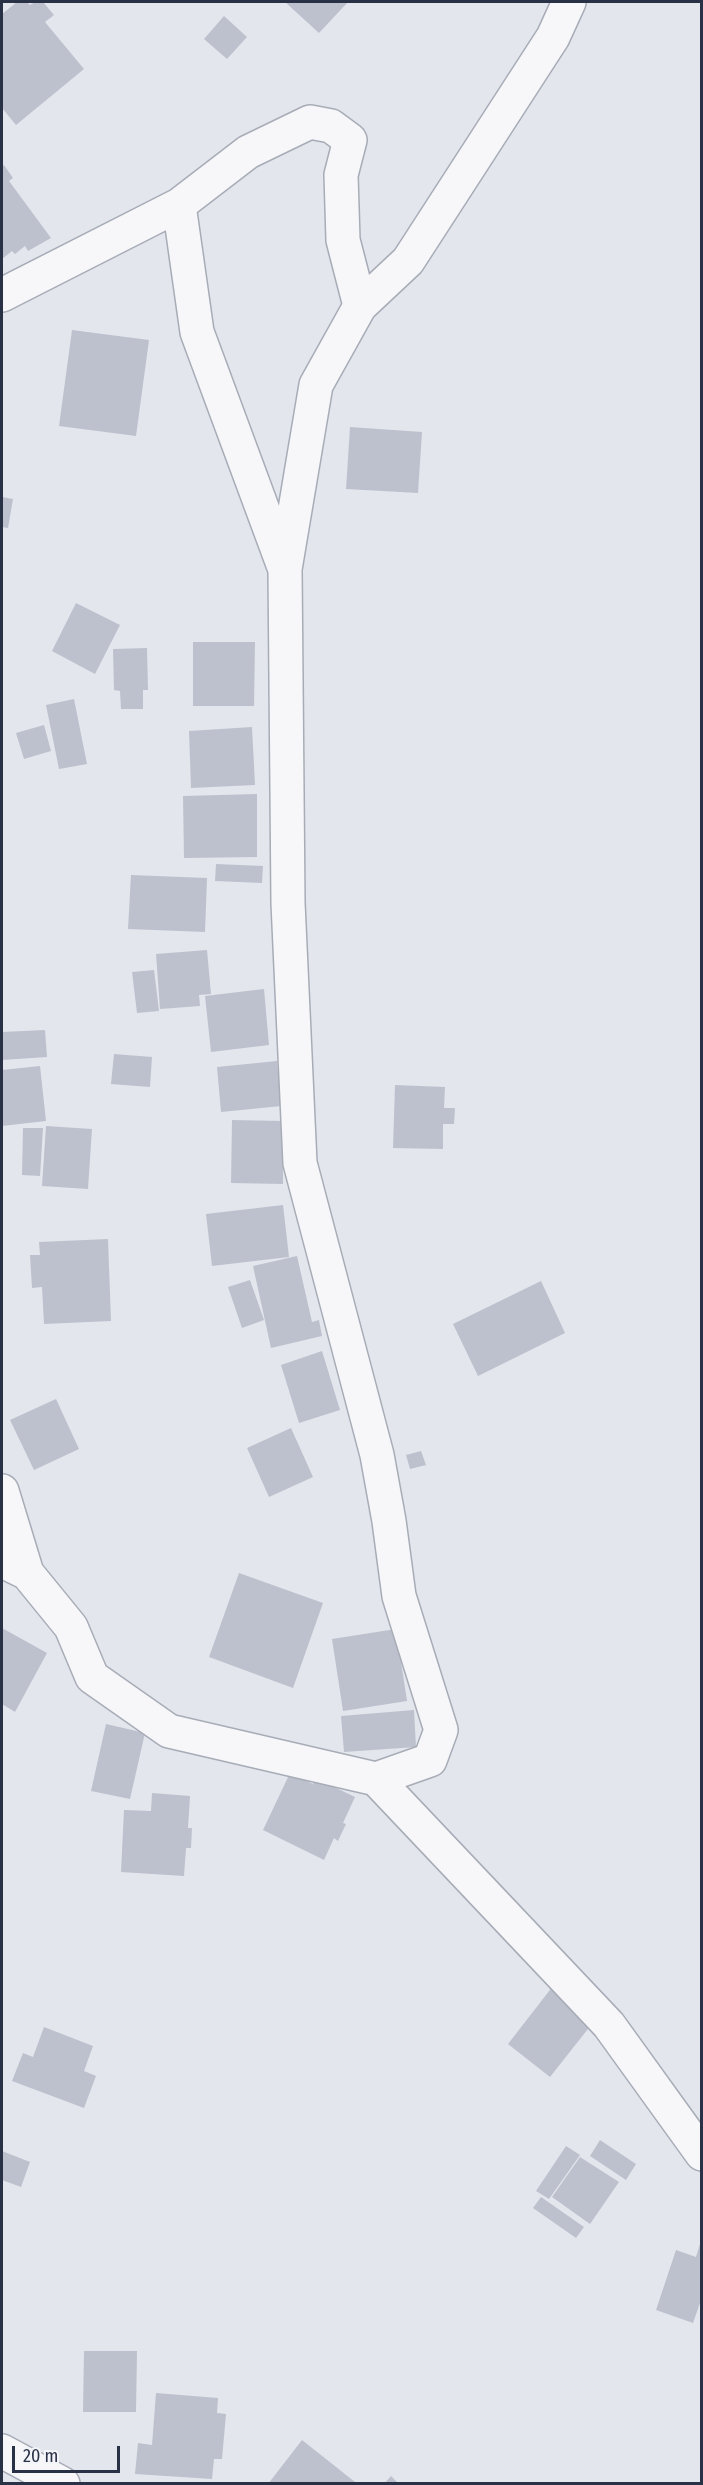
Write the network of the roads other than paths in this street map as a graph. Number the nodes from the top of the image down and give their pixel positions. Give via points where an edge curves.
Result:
1 (569, 2) edge
2 (179, 205) junction
3 (2, 295) edge
4 (360, 306) junction
5 (285, 569) junction
6 (2, 1491) edge
7 (14, 1567) edge
8 (376, 1779) junction
9 (702, 2154) edge
10 (2, 2451) edge
11 (63, 2484) edge

1 - 4 street via 554,37 408,261
2 - 3 street
2 - 4 street via 248,152 310,122 331,126 350,141 341,175 343,240
2 - 5 street via 197,332
4 - 5 street via 316,385
5 - 8 street via 288,903 300,1163 377,1455 399,1596 441,1730 430,1760
6 - 7 street
7 - 8 street via 71,1628 92,1677 169,1731
8 - 9 street via 609,2025
10 - 11 street

